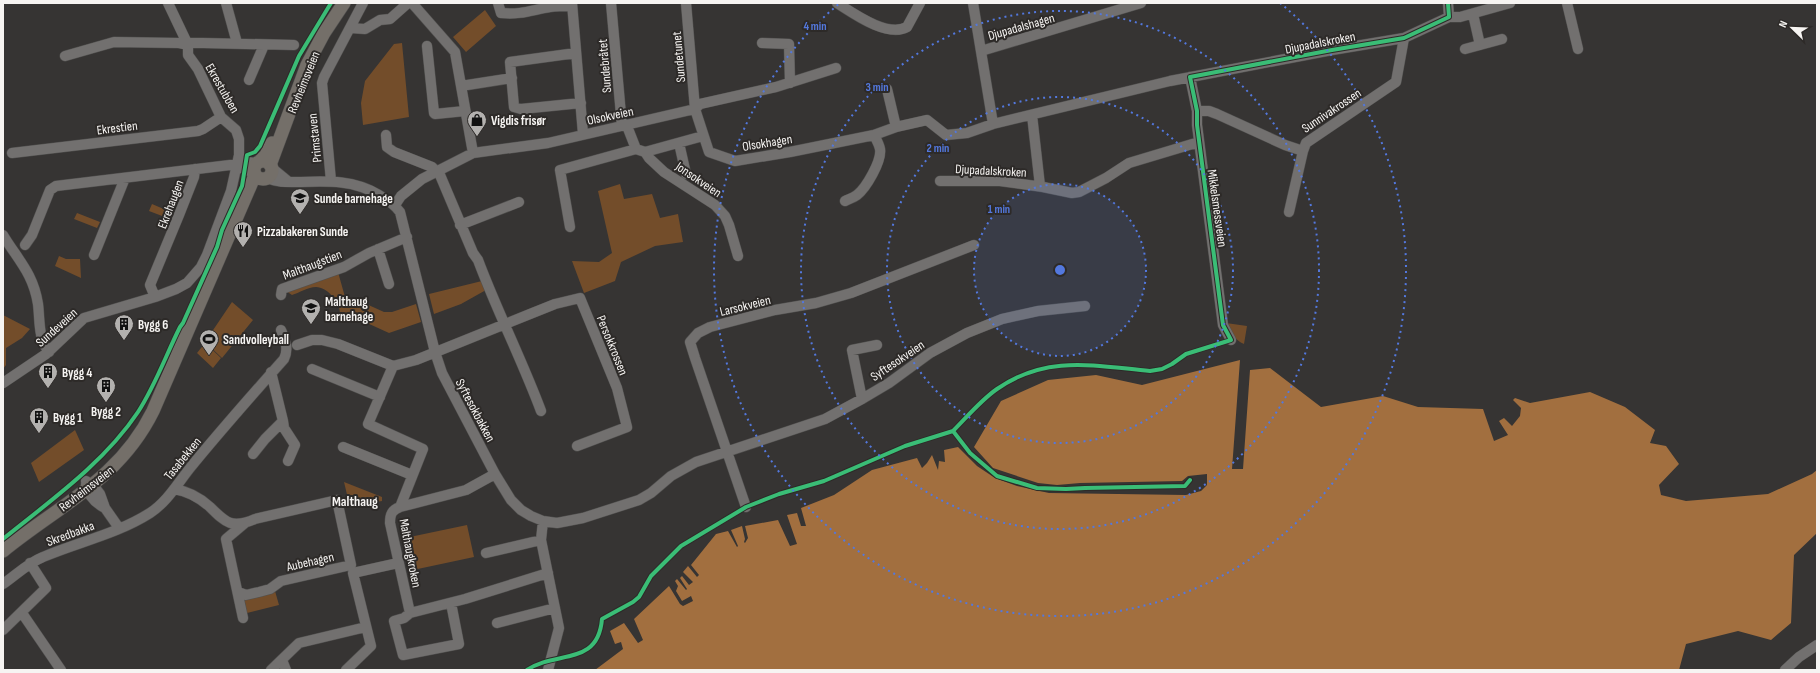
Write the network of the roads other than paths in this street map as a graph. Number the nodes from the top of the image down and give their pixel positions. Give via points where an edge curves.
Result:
1 (168, 3) edge
2 (226, 3) edge
3 (338, 3) edge
4 (344, 3) edge
5 (363, 3) edge
6 (498, 3) edge
7 (611, 3) edge
8 (686, 3) edge
9 (836, 3) edge
10 (920, 3) edge
11 (972, 3) edge
12 (1141, 3) edge
13 (1448, 3) edge
14 (1510, 3) edge
15 (1567, 3) edge
16 (413, 4) edge
17 (572, 4) edge
18 (1473, 14) junction
19 (1449, 17) junction
20 (351, 28) junction
21 (1404, 38) junction
22 (1502, 39) dead end
23 (762, 42) dead end
24 (237, 43) junction
25 (188, 45) junction
26 (264, 45) junction
27 (294, 45) dead end
28 (1480, 45) junction
29 (427, 46) dead end
30 (1465, 49) dead end
31 (1578, 49) dead end
32 (981, 51) junction
33 (576, 52) junction
34 (64, 56) dead end
35 (836, 68) dead end
36 (512, 78) junction
37 (1190, 78) junction
38 (249, 80) dead end
39 (790, 83) junction
40 (461, 86) junction
41 (887, 89) dead end
42 (581, 103) junction
43 (695, 109) junction
44 (465, 111) junction
45 (1197, 111) junction
46 (1032, 115) junction
47 (221, 117) junction
48 (918, 121) joint
49 (993, 124) junction
50 (625, 126) junction
51 (896, 127) junction
52 (583, 134) junction
53 (386, 135) dead end
54 (874, 135) junction
55 (703, 136) junction
56 (1200, 142) junction
57 (679, 143) junction
58 (641, 150) junction
59 (1303, 151) junction
60 (12, 153) dead end
61 (473, 154) junction
62 (237, 165) junction
63 (194, 169) junction
64 (262, 170) junction
65 (436, 172) junction
66 (686, 174) dead end
67 (125, 178) junction
68 (940, 181) dead end
69 (331, 182) junction
70 (1040, 186) junction
71 (845, 201) dead end
72 (519, 202) dead end
73 (394, 205) junction
74 (1289, 212) dead end
75 (460, 225) junction
76 (570, 227) dead end
77 (3, 235) edge
78 (407, 236) junction
79 (25, 245) dead end
80 (974, 245) dead end
81 (378, 249) junction
82 (94, 255) dead end
83 (738, 256) dead end
84 (389, 284) dead end
85 (281, 295) dead end
86 (154, 297) junction
87 (1085, 306) dead end
88 (503, 324) junction
89 (281, 330) dead end
90 (1231, 340) dead end
91 (877, 344) dead end
92 (297, 345) dead end
93 (49, 352) junction
94 (435, 352) junction
95 (393, 366) junction
96 (312, 369) dead end
97 (272, 372) junction
98 (3, 383) edge
99 (380, 397) junction
100 (862, 399) junction
101 (541, 411) dead end
102 (282, 421) junction
103 (577, 446) dead end
104 (343, 447) dead end
105 (727, 453) junction
106 (253, 454) dead end
107 (288, 461) dead end
108 (495, 474) junction
109 (412, 475) junction
110 (89, 486) junction
111 (174, 489) junction
112 (400, 507) junction
113 (746, 507) dead end
114 (543, 521) junction
115 (245, 523) junction
116 (119, 528) junction
117 (541, 540) junction
118 (3, 551) edge
119 (486, 553) dead end
120 (398, 563) junction
121 (30, 564) junction
122 (548, 573) junction
123 (3, 584) edge
124 (238, 592) junction
125 (451, 603) junction
126 (555, 608) junction
127 (22, 613) junction
128 (410, 613) junction
129 (243, 618) dead end
130 (497, 623) dead end
131 (366, 627) junction
132 (3, 630) edge
133 (1817, 645) edge
134 (282, 660) junction
135 (61, 670) edge
136 (271, 670) edge
137 (286, 670) edge
138 (346, 670) edge
139 (548, 670) edge
140 (1785, 670) edge

1 - 25 street, Ekrestubben
2 - 24 street
3 - 64 main road, Revheimsveien via 303,63
4 - 64 main road, Revheimsveien via 307,65
5 - 20 street, Primstaven
6 - 17 street via 501,13 510,14
7 - 50 street, Sundebråtet
8 - 43 street, Sundetunet
9 - 10 street via 875,24 894,30 907,27
11 - 32 street
12 - 32 street, Djupadalshagen
13 - 19 street
14 - 18 street, Djupadalskroken
15 - 31 street
16 - 20 street via 390,19 380,20 365,29
16 - 40 street via 456,54
17 - 33 street
18 - 19 street, Djupadalskroken
18 - 28 street
19 - 21 street, Djupadalskroken
20 - 69 street, Primstaven via 322,83
21 - 37 street, Djupadalskroken
21 - 59 street, Sunnivakrossen via 1396,82 1306,143
22 - 28 street
23 - 39 street via 789,44
24 - 25 street, Ekrestubben
24 - 26 street, Ekrestubben
25 - 34 street, Ekrestubben via 114,42
25 - 47 street, Ekrestubben via 188,55 198,69
26 - 27 street, Ekrestubben
26 - 38 street, Ekrestubben
28 - 30 street
29 - 44 street via 435,114
32 - 49 street
33 - 36 street via 510,62
33 - 42 street
35 - 39 street, Olsokveien
36 - 40 street
36 - 42 street via 516,108
37 - 45 street, Mikkelsmessveien
37 - 46 street, Djupadalskroken
39 - 43 street, Olsokveien via 700,104
40 - 44 street
41 - 51 street
42 - 52 street
43 - 50 street, Olsokveien
43 - 55 street, Olsokhagen
44 - 61 street
45 - 56 street, Mikkelsmessveien
45 - 59 street, Sunnivakrossen via 1216,114
46 - 49 street, Djupadalskroken
46 - 70 street, Djupadalskroken
47 - 60 street, Ekrestien via 198,131
47 - 62 street, Ekrestubben via 238,134
48 - 49 street, Djupadalskroken via 927,120 946,135 967,133
48 - 51 street, Olsokhagen
50 - 52 street, Olsokveien
50 - 58 street, Jonsokveien
51 - 54 street, Olsokhagen
52 - 61 street, Olsokveien via 542,144
53 - 65 street via 387,147 394,156 432,167
54 - 55 street, Olsokhagen via 735,161 709,152
54 - 71 street via 880,149 880,158 856,196
55 - 57 street, Jonsokveien
56 - 70 street, Djupadalskroken via 1129,164 1079,192 1072,193
56 - 90 street, Mikkelsmessveien via 1223,325
57 - 58 street, Jonsokveien
57 - 66 street, Jonsokveien
58 - 76 street, Jonsokveien via 560,170
58 - 83 street, Jonsokveien via 664,172 716,205 727,221
59 - 74 street
61 - 65 street, Olsokveien
62 - 63 street
62 - 64 street
62 - 86 street, Sundeveien via 231,191 201,267 182,286
63 - 67 street
63 - 86 street, Ekrehaugen via 194,177 150,285
64 - 69 street via 279,183
64 - 110 main road, Revheimsveien via 212,274 148,420 134,443 114,466
65 - 73 street, Olsokveien via 422,179
65 - 75 street via 440,175
67 - 79 street via 53,187
67 - 82 street
68 - 70 street, Djupadalskroken via 1000,181
69 - 73 street via 358,185
72 - 75 street
73 - 78 street, Syftesokbakken via 400,212
75 - 88 street via 478,260
77 - 93 street via 33,283 41,335
78 - 81 street, Malthaugstien
78 - 94 street, Syftesokbakken
80 - 105 street, Larsokveien via 851,293 816,304 775,310 726,322 698,334 690,342
81 - 84 street
81 - 85 street, Malthaugstien via 344,267 282,289
86 - 93 street, Sundeveien via 84,318
87 - 100 street, Syftesokveien via 1038,311 1002,319 973,330 930,353
88 - 94 street, Persokkrossen
88 - 101 street
88 - 103 street, Persokkrossen via 580,298 617,388 627,427
89 - 97 street, Tasabekken via 287,347 286,354
91 - 100 street via 852,350
92 - 95 street via 322,340
93 - 98 street, Sundeveien
94 - 95 street, Persokkrossen
94 - 108 street, Syftesokbakken via 447,385
95 - 99 street
96 - 99 street
97 - 102 street
97 - 111 street, Tasabekken
99 - 109 street via 368,424 423,449
100 - 105 street, Syftesokveien via 825,419
102 - 106 street
102 - 107 street via 295,445
104 - 109 street
105 - 113 street, Larsokveien
105 - 114 street, Syftesokbakken via 710,456 684,468 639,500 571,521
108 - 112 street, Malthaugkroken via 466,490
108 - 114 street, Syftesokbakken via 515,505
109 - 112 street
110 - 116 street via 99,505 105,508
110 - 118 main road, Revheimsveien
111 - 115 street, Aubehagen via 186,491 201,500 224,521
111 - 116 street, Tasabekken via 152,512
112 - 120 street, Malthaugkroken via 390,516
114 - 117 street
115 - 124 street, Aubehagen via 226,539
115 - 124 street, Aubehagen via 336,500 351,565 281,581 270,590 246,595
116 - 121 street, Skredbakka
117 - 119 street
117 - 122 street
120 - 128 street, Malthaugkroken
120 - 131 street via 353,573
121 - 123 street, Skredbakka
121 - 127 street via 46,588
122 - 125 street
122 - 126 street
124 - 129 street, Aubehagen
125 - 128 street
125 - 128 street via 459,644 403,655 394,620 404,618
126 - 130 street
126 - 139 street via 559,628
127 - 132 street
127 - 135 street
131 - 134 street via 300,643
131 - 138 street via 370,646
133 - 140 street
134 - 136 street
134 - 137 street

